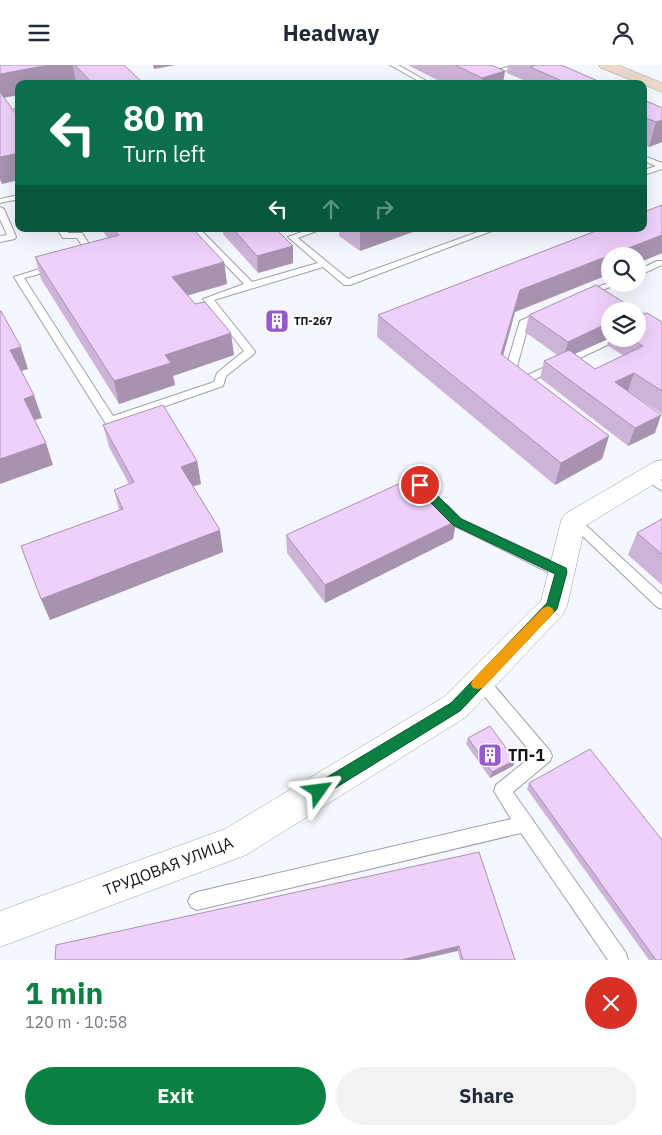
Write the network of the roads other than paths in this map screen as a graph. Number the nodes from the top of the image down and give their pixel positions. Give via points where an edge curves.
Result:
1 (393, 65) edge
2 (521, 65) edge
3 (606, 65) edge
4 (476, 77) edge
5 (421, 80) edge
6 (643, 80) edge
7 (647, 82) edge
8 (662, 88) edge
9 (647, 160) edge
10 (662, 167) edge
11 (647, 172) edge
12 (15, 198) edge
13 (0, 201) edge
14 (0, 209) edge
15 (63, 232) edge
16 (198, 232) edge
17 (308, 232) edge
18 (485, 232) edge
19 (0, 239) edge
20 (85, 259) edge
21 (660, 263) dead end
22 (66, 264) edge
23 (324, 264) junction
24 (646, 269) edge
25 (250, 285) junction
26 (601, 288) edge
27 (612, 298) edge
28 (553, 309) edge
29 (662, 317) edge
30 (646, 319) edge
31 (651, 322) junction
32 (646, 324) edge
33 (662, 329) edge
34 (601, 346) edge
35 (658, 477) edge
36 (433, 497) edge
37 (574, 521) junction
38 (561, 572) junction
39 (662, 603) edge
40 (481, 681) junction
41 (525, 824) junction
42 (197, 901) dead end
43 (0, 929) edge
44 (619, 960) edge

1 - 5 lane
2 - 4 lane
3 - 6 main road
7 - 8 main road
9 - 10 lane
10 - 11 lane
12 - 13 lane
14 - 19 lane via 12,237
15 - 20 lane via 66,236 79,235 94,256
16 - 25 lane
17 - 23 lane via 292,237
18 - 23 lane via 347,283
21 - 24 lane
22 - 25 lane via 19,277 110,421 219,384 221,375 250,352 208,299
23 - 25 lane
26 - 27 lane via 594,291
28 - 34 lane via 525,321 510,371 527,384
29 - 31 lane
30 - 31 lane
31 - 32 lane
31 - 33 lane
35 - 37 street
36 - 38 lane via 457,522
37 - 38 street, ТРУДОВАЯ УЛИЦА
37 - 39 lane
38 - 40 street, ТРУДОВАЯ УЛИЦА via 553,606
40 - 41 lane via 544,756 502,791
40 - 43 street, ТРУДОВАЯ УЛИЦА via 456,707 234,843
41 - 42 lane
41 - 44 lane

